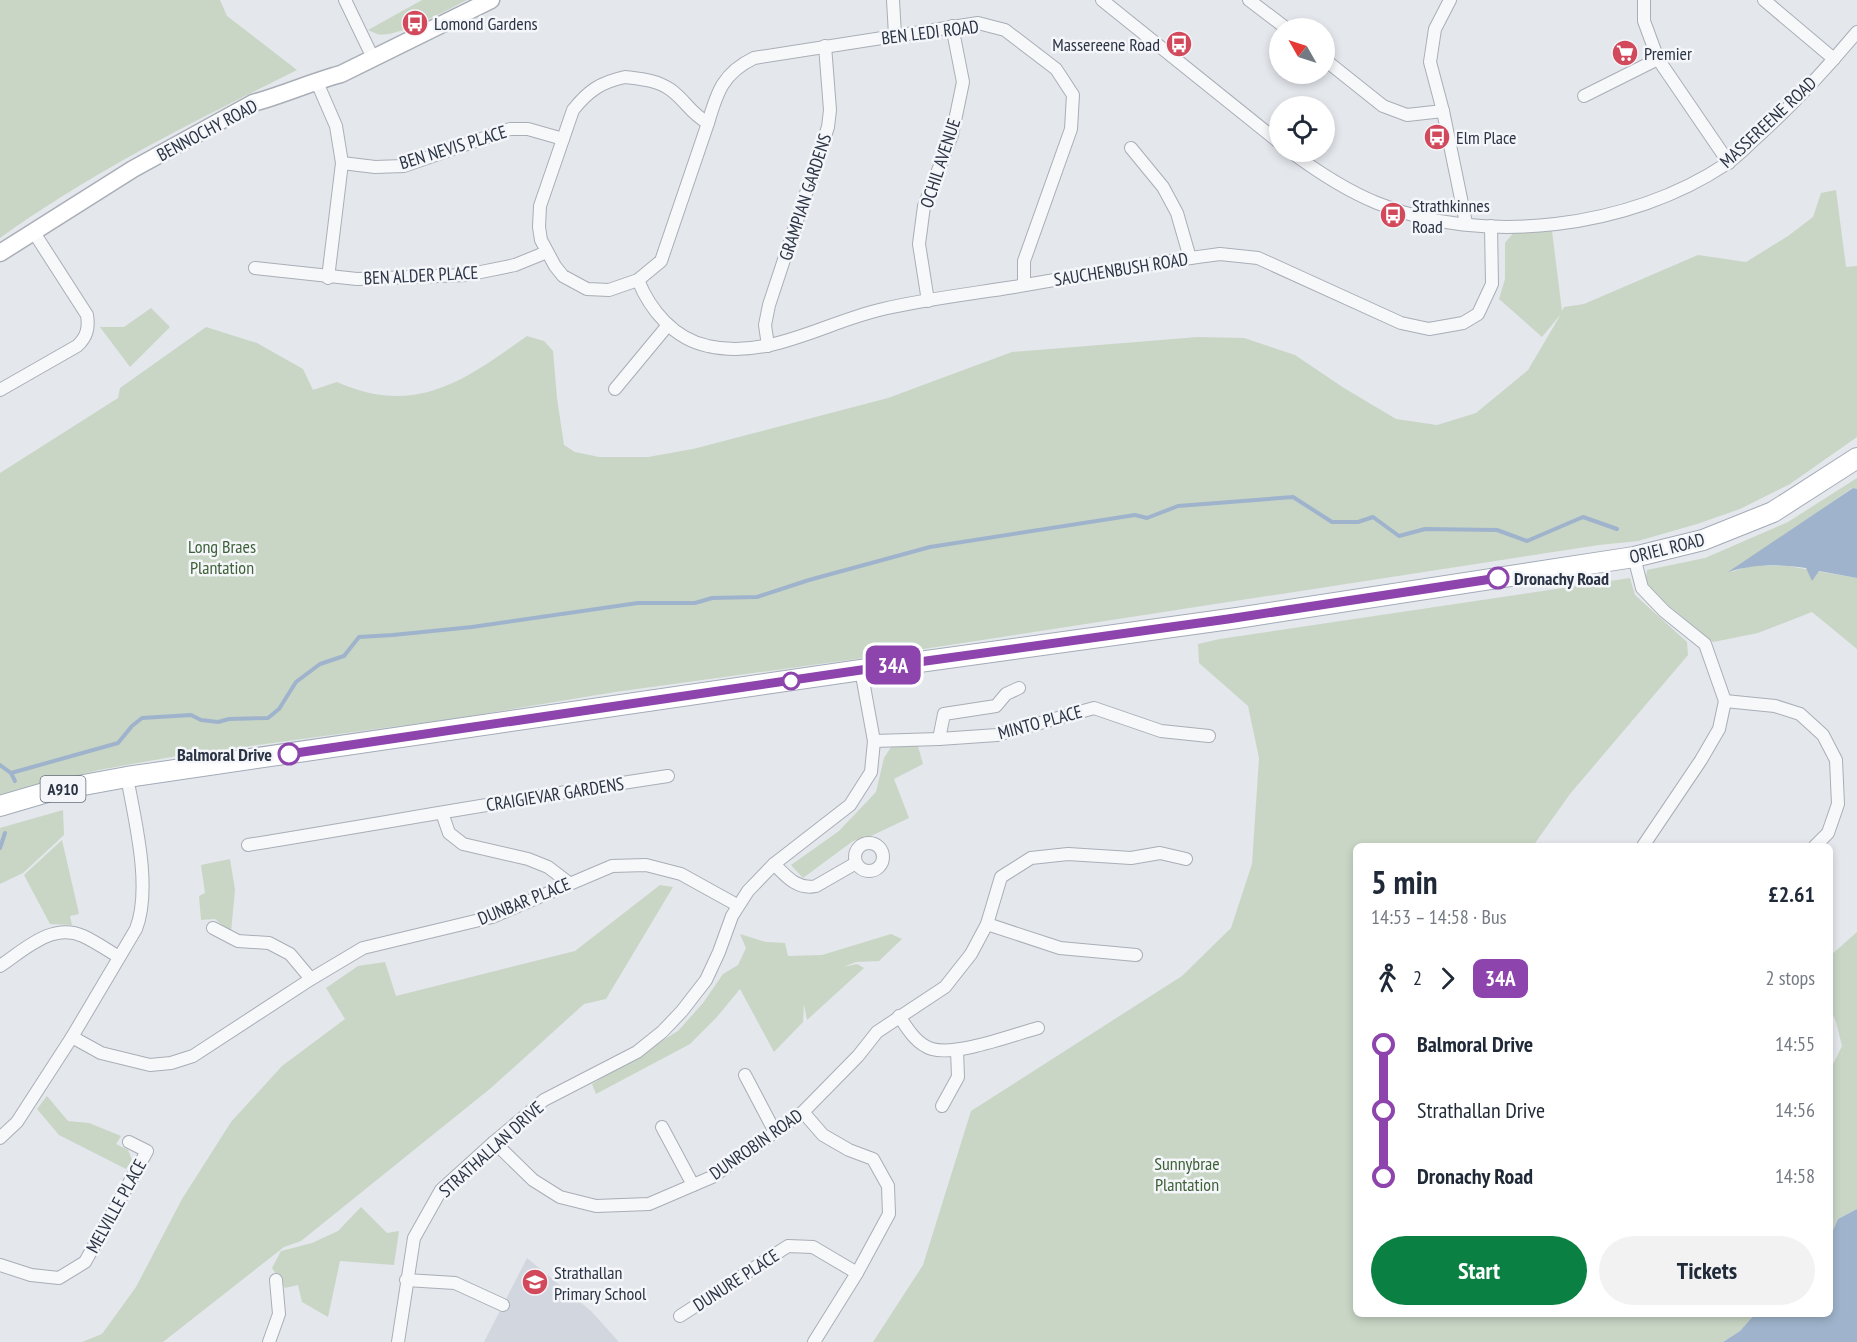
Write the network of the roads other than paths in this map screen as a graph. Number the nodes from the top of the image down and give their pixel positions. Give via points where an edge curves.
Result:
1 (345, 0) edge
2 (492, 0) edge
3 (893, 0) edge
4 (1102, 0) edge
5 (1249, 0) edge
6 (1450, 0) edge
7 (1644, 0) edge
8 (1764, 0) edge
9 (1273, 18) edge
10 (952, 27) junction
11 (1857, 32) edge
12 (895, 35) junction
13 (825, 46) junction
14 (373, 58) junction
15 (1658, 59) junction
16 (1834, 59) junction
17 (1335, 68) edge
18 (316, 80) junction
19 (1584, 96) dead end
20 (1443, 111) junction
21 (708, 123) junction
22 (1269, 133) edge
23 (563, 138) junction
24 (1131, 148) dead end
25 (342, 162) junction
26 (1305, 162) edge
27 (1728, 163) junction
28 (1466, 223) junction
29 (1491, 226) junction
30 (33, 231) junction
31 (547, 252) junction
32 (0, 253) edge
33 (1190, 258) junction
34 (255, 268) dead end
35 (328, 278) junction
36 (638, 280) junction
37 (1024, 285) junction
38 (928, 301) junction
39 (668, 325) junction
40 (768, 346) junction
41 (615, 389) dead end
42 (0, 390) edge
43 (1857, 458) edge
44 (1634, 557) junction
45 (861, 670) junction
46 (1019, 688) dead end
47 (1725, 701) junction
48 (1209, 736) dead end
49 (939, 739) junction
50 (874, 741) junction
51 (668, 776) dead end
52 (127, 777) junction
53 (0, 806) edge
54 (442, 813) junction
55 (1645, 843) edge
56 (1818, 843) edge
57 (248, 845) dead end
58 (1186, 859) dead end
59 (856, 863) dead end
60 (774, 864) junction
61 (569, 883) junction
62 (737, 905) junction
63 (987, 924) junction
64 (213, 928) dead end
65 (1136, 955) dead end
66 (119, 957) junction
67 (0, 966) edge
68 (311, 979) junction
69 (899, 1016) junction
70 (1038, 1028) dead end
71 (72, 1037) junction
72 (957, 1050) junction
73 (745, 1075) dead end
74 (942, 1106) dead end
75 (803, 1112) junction
76 (662, 1127) dead end
77 (775, 1132) junction
78 (0, 1138) edge
79 (129, 1142) dead end
80 (494, 1142) junction
81 (693, 1185) junction
82 (0, 1264) edge
83 (857, 1273) junction
84 (276, 1280) dead end
85 (406, 1280) junction
86 (503, 1305) dead end
87 (680, 1316) dead end
88 (269, 1342) edge
89 (398, 1342) edge
90 (814, 1342) edge

1 - 14 street
2 - 14 street, BENNOCHY ROAD
3 - 12 street
4 - 22 street
5 - 9 street
6 - 20 street via 1435,29 1430,62
7 - 15 street via 1644,21
8 - 16 street
10 - 12 street, BEN LEDI ROAD
10 - 37 street, BEN LEDI ROAD via 978,23 1005,30 1056,69 1073,95 1071,129 1024,261
10 - 38 street, OCHIL AVENUE via 963,82 952,135 924,206 919,244
11 - 16 street, MASSEREENE ROAD
12 - 13 street, BEN LEDI ROAD
13 - 21 street, BEN LEDI ROAD via 754,58 741,64 718,91
13 - 40 street, GRAMPIAN GARDENS via 830,99 828,127 769,305 765,325
14 - 18 street, BENNOCHY ROAD via 341,74
15 - 19 street
15 - 27 street
16 - 27 street, MASSEREENE ROAD via 1770,126
17 - 20 street via 1383,106 1407,115
18 - 25 street via 336,126
18 - 30 street, BENNOCHY ROAD via 253,103 133,169
20 - 28 street
21 - 23 street via 690,111 671,90 652,81 625,77 599,84 583,97 573,110
21 - 36 street via 661,261
23 - 25 street, BEN NEVIS PLACE via 528,129 510,129 404,166
23 - 31 street via 540,206 539,227
24 - 33 street via 1163,187 1177,213
25 - 35 street
26 - 28 street, MASSEREENE ROAD via 1334,182 1377,203 1427,219
27 - 29 street, MASSEREENE ROAD via 1670,195 1611,214 1545,225
28 - 29 street, MASSEREENE ROAD
29 - 33 street, SAUCHENBUSH ROAD via 1492,284 1478,314 1463,323 1429,329 1401,323 1258,258 1220,254
30 - 32 street, BENNOCHY ROAD
30 - 42 street via 87,315 89,327 77,346
31 - 35 street, BEN ALDER PLACE via 515,265 466,275
31 - 36 street via 563,276 587,289 609,290
33 - 37 street, SAUCHENBUSH ROAD
34 - 35 street, BEN ALDER PLACE
36 - 39 street, SAUCHENBUSH ROAD via 654,311
37 - 38 street, SAUCHENBUSH ROAD
38 - 40 street, SAUCHENBUSH ROAD via 882,309
39 - 40 street, SAUCHENBUSH ROAD via 706,346 740,350
39 - 41 street
43 - 44 main road, ORIEL ROAD / A910 via 1773,512 1703,540
44 - 45 main road, ORIEL ROAD / A910
44 - 47 street via 1642,588 1700,647
45 - 50 street, STRATHALLAN DRIVE
45 - 52 main road, ORIEL ROAD / A910
46 - 49 street, MINTO PLACE via 1006,694 996,706 944,714
47 - 55 street via 1719,729
47 - 56 street via 1775,706 1800,714 1823,735 1836,760 1838,804 1828,833
48 - 49 street, MINTO PLACE via 1161,731 1094,708 997,735
49 - 50 street, MINTO PLACE
50 - 60 street, STRATHALLAN DRIVE via 871,772 850,805
51 - 54 street, CRAIGIEVAR GARDENS
52 - 53 main road, ORIEL ROAD / A910 via 51,791
52 - 66 street via 142,894 140,918
54 - 57 street, CRAIGIEVAR GARDENS
54 - 61 street via 449,833 463,844 528,859 548,867
58 - 63 street, DUNROBIN ROAD via 1160,854 1131,858 1068,854 1031,858 1001,877
59 - 60 street via 810,888 796,884
60 - 62 street, STRATHALLAN DRIVE
61 - 62 street, DUNBAR PLACE via 612,866 646,865 681,873
61 - 68 street, DUNBAR PLACE via 492,917 363,948
62 - 80 street, STRATHALLAN DRIVE via 706,980 662,1032 637,1052 544,1100
63 - 65 street via 1060,948
63 - 69 street, DUNROBIN ROAD via 971,954 945,987
64 - 68 street via 237,941 269,943 290,954
66 - 67 street via 82,935 54,933
66 - 71 street
68 - 71 street, DUNBAR PLACE via 193,1056 171,1063 150,1065 102,1053
69 - 72 street via 913,1037 931,1049
69 - 75 street, DUNROBIN ROAD via 877,1032
70 - 72 street
71 - 78 street via 17,1122
72 - 74 street via 958,1077
73 - 77 street
75 - 77 street, DUNROBIN ROAD
75 - 83 street via 823,1135 873,1159 888,1186 889,1214
76 - 81 street
77 - 81 street, DUNROBIN ROAD via 712,1177
79 - 82 street, MELVILLE PLACE via 147,1151 85,1262 59,1278 31,1275
80 - 81 street, DUNROBIN ROAD via 533,1180 560,1197 596,1206 649,1204
80 - 85 street, STRATHALLAN DRIVE via 441,1190 414,1238
83 - 87 street, DUNURE PLACE via 813,1247 788,1246
83 - 90 street
84 - 88 street via 279,1314
85 - 86 street via 455,1283
85 - 89 street, STRATHALLAN DRIVE

